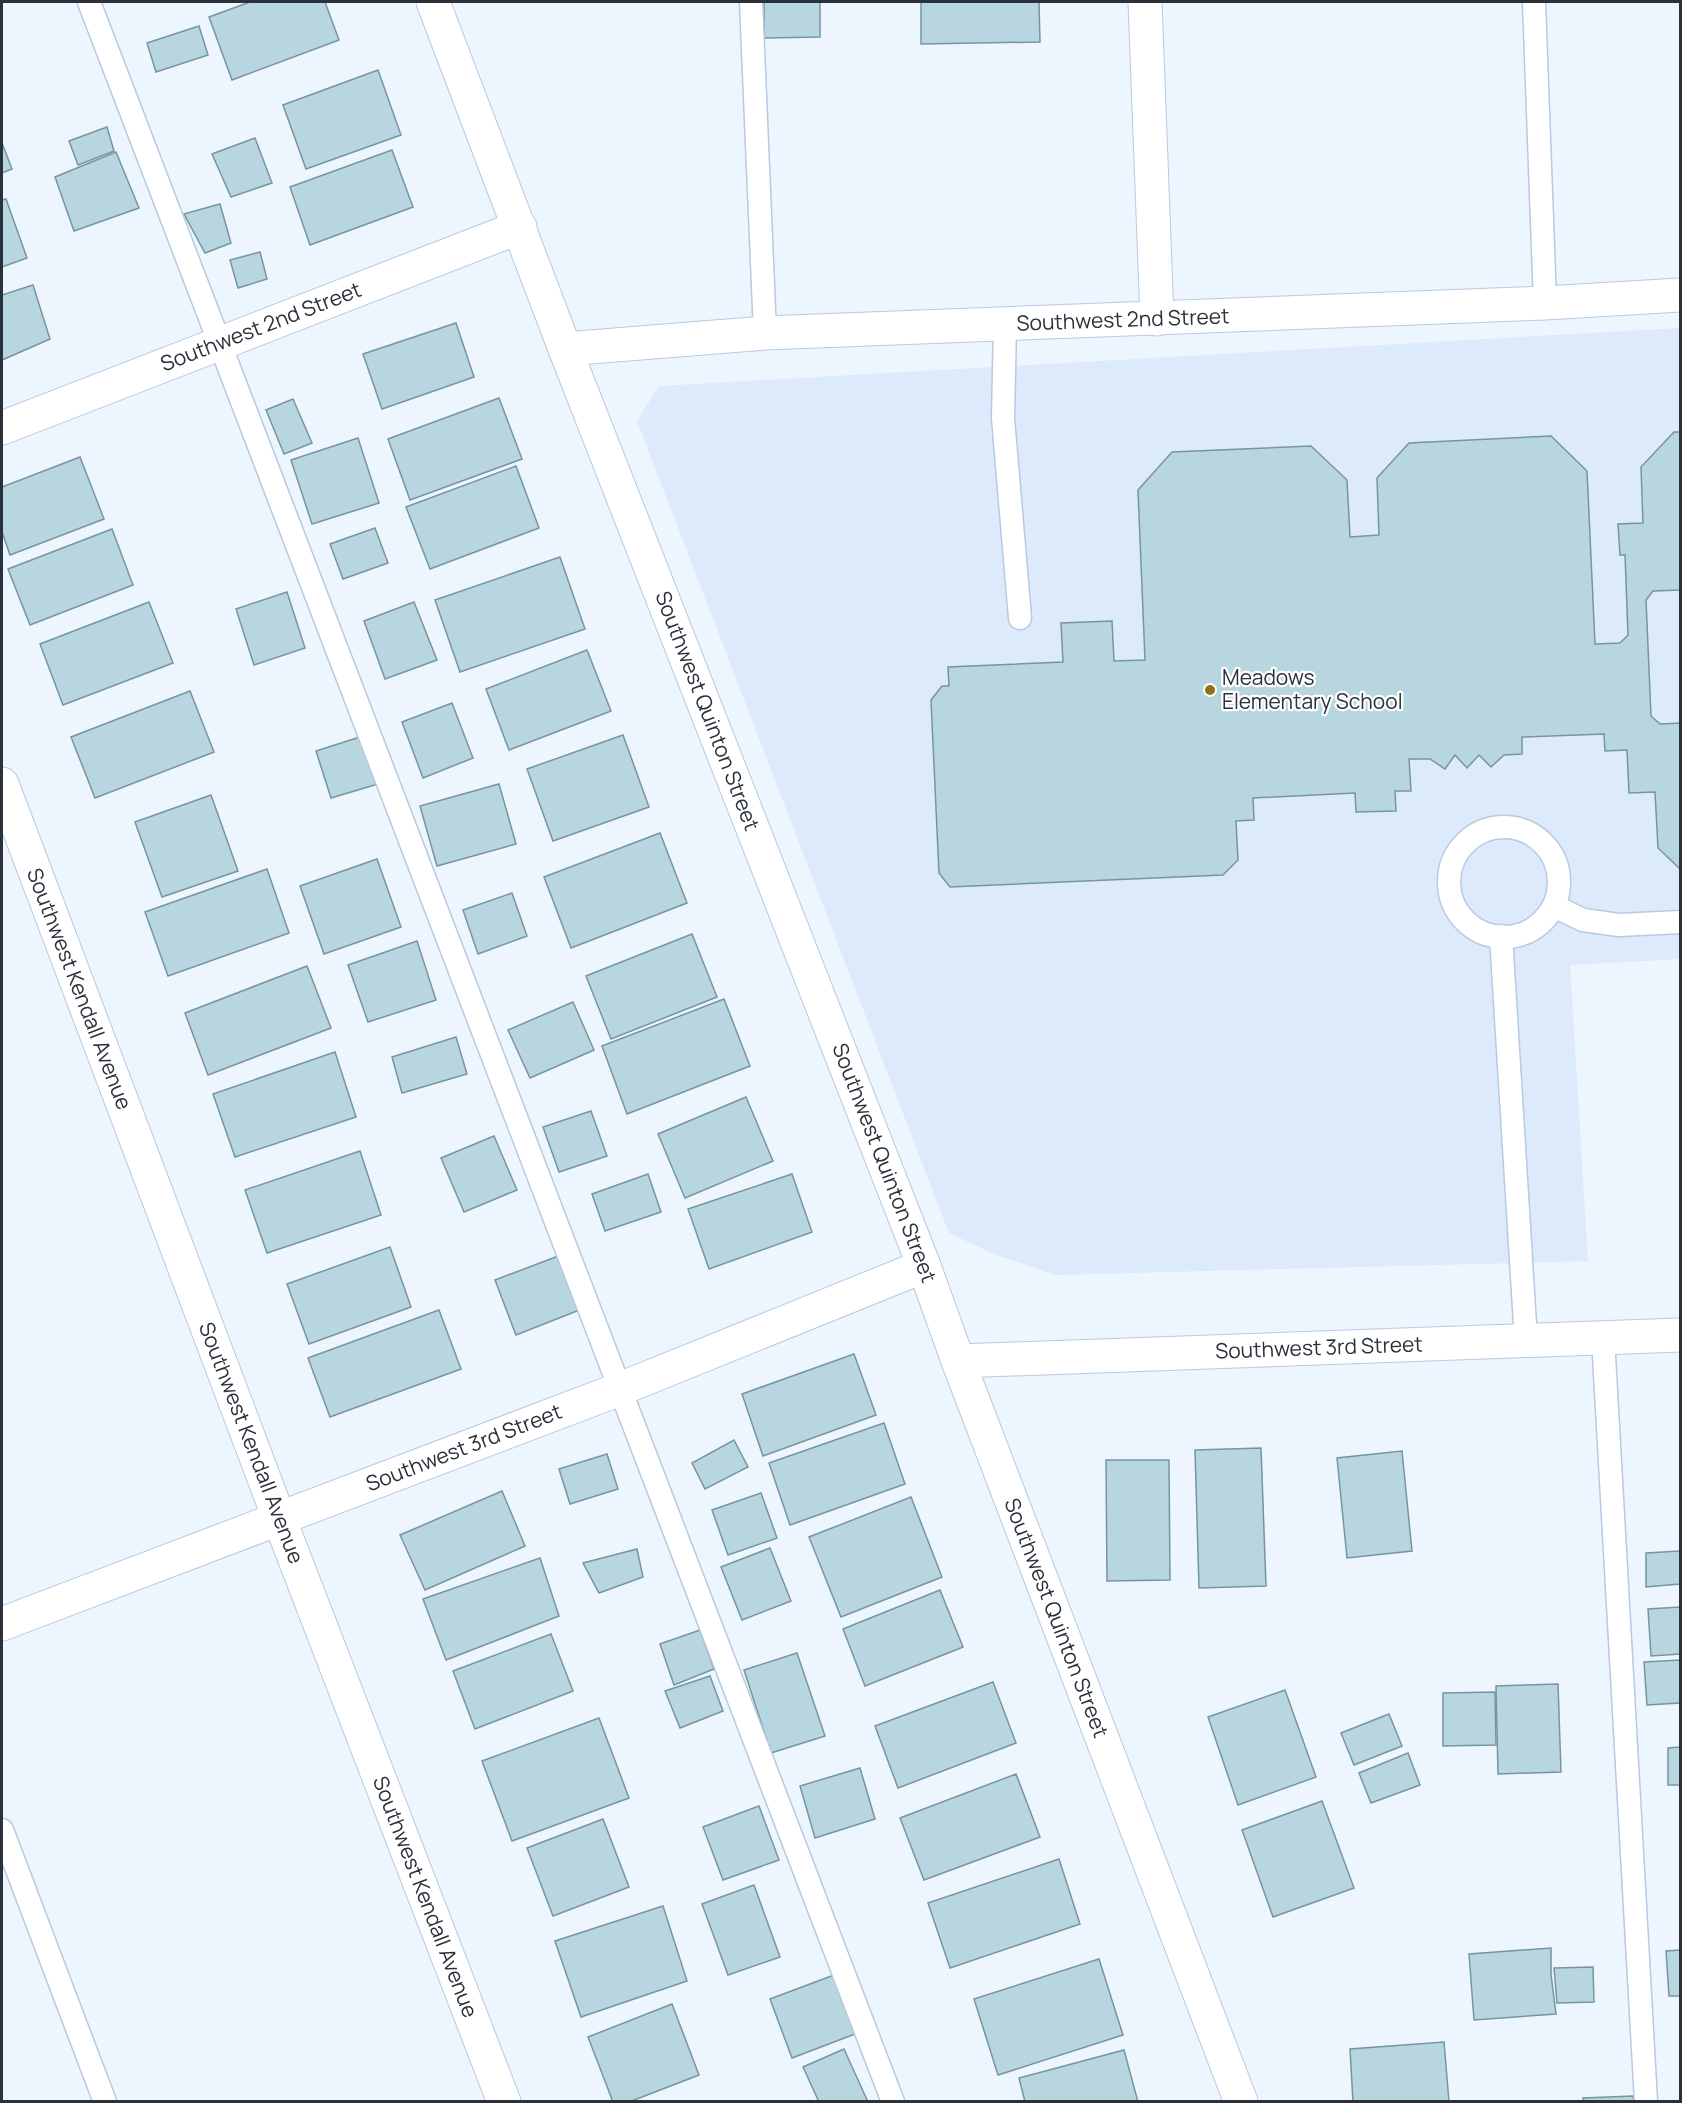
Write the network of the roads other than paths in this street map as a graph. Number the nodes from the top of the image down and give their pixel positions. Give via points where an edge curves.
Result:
1 (89, 2) edge
2 (433, 2) edge
3 (750, 2) edge
4 (1145, 2) edge
5 (1534, 2) edge
6 (520, 227) junction
7 (1680, 295) edge
8 (1545, 303) junction
9 (1157, 319) junction
10 (1005, 325) junction
11 (765, 333) junction
12 (219, 342) junction
13 (565, 349) junction
14 (2, 428) edge
15 (1020, 618) dead end
16 (2, 784) edge
17 (1554, 906) junction
18 (1680, 922) edge
19 (1501, 936) junction
20 (924, 1266) junction
21 (1680, 1335) edge
22 (1603, 1338) junction
23 (1526, 1341) junction
24 (958, 1361) junction
25 (620, 1389) junction
26 (279, 1518) junction
27 (2, 1624) edge
28 (2, 1830) edge
29 (105, 2102) edge
30 (504, 2102) edge
31 (892, 2102) edge
32 (1241, 2102) edge
33 (1646, 2102) edge

1 - 12 lane
2 - 6 street, Southwest Quinton Street
3 - 11 lane
4 - 9 street
5 - 8 lane
6 - 12 street, Southwest 2nd Street
6 - 13 street, Southwest Quinton Street
7 - 8 street, Southwest 2nd Street
8 - 9 street, Southwest 2nd Street
9 - 10 street, Southwest 2nd Street
10 - 11 street, Southwest 2nd Street
10 - 15 lane via 1003,418
11 - 13 street, Southwest 2nd Street
12 - 14 street, Southwest 2nd Street
12 - 25 lane
13 - 20 street, Southwest Quinton Street
16 - 26 street, Southwest Kendall Avenue
17 - 18 lane via 1584,920 1620,925
17 - 19 lane via 1543,921 1528,931
17 - 19 lane via 1559,888 1558,869 1551,852 1539,839 1504,827 1470,838 1458,851 1451,868 1453,903 1462,918 1476,929
19 - 23 lane
20 - 24 street, Southwest Quinton Street
20 - 25 street, Southwest 3rd Street
21 - 22 street, Southwest 3rd Street
22 - 23 street, Southwest 3rd Street
22 - 33 lane
23 - 24 street, Southwest 3rd Street
24 - 32 street, Southwest Quinton Street
25 - 26 street, Southwest 3rd Street
25 - 31 lane
26 - 27 street, Southwest 3rd Street
26 - 30 street, Southwest Kendall Avenue
28 - 29 lane

